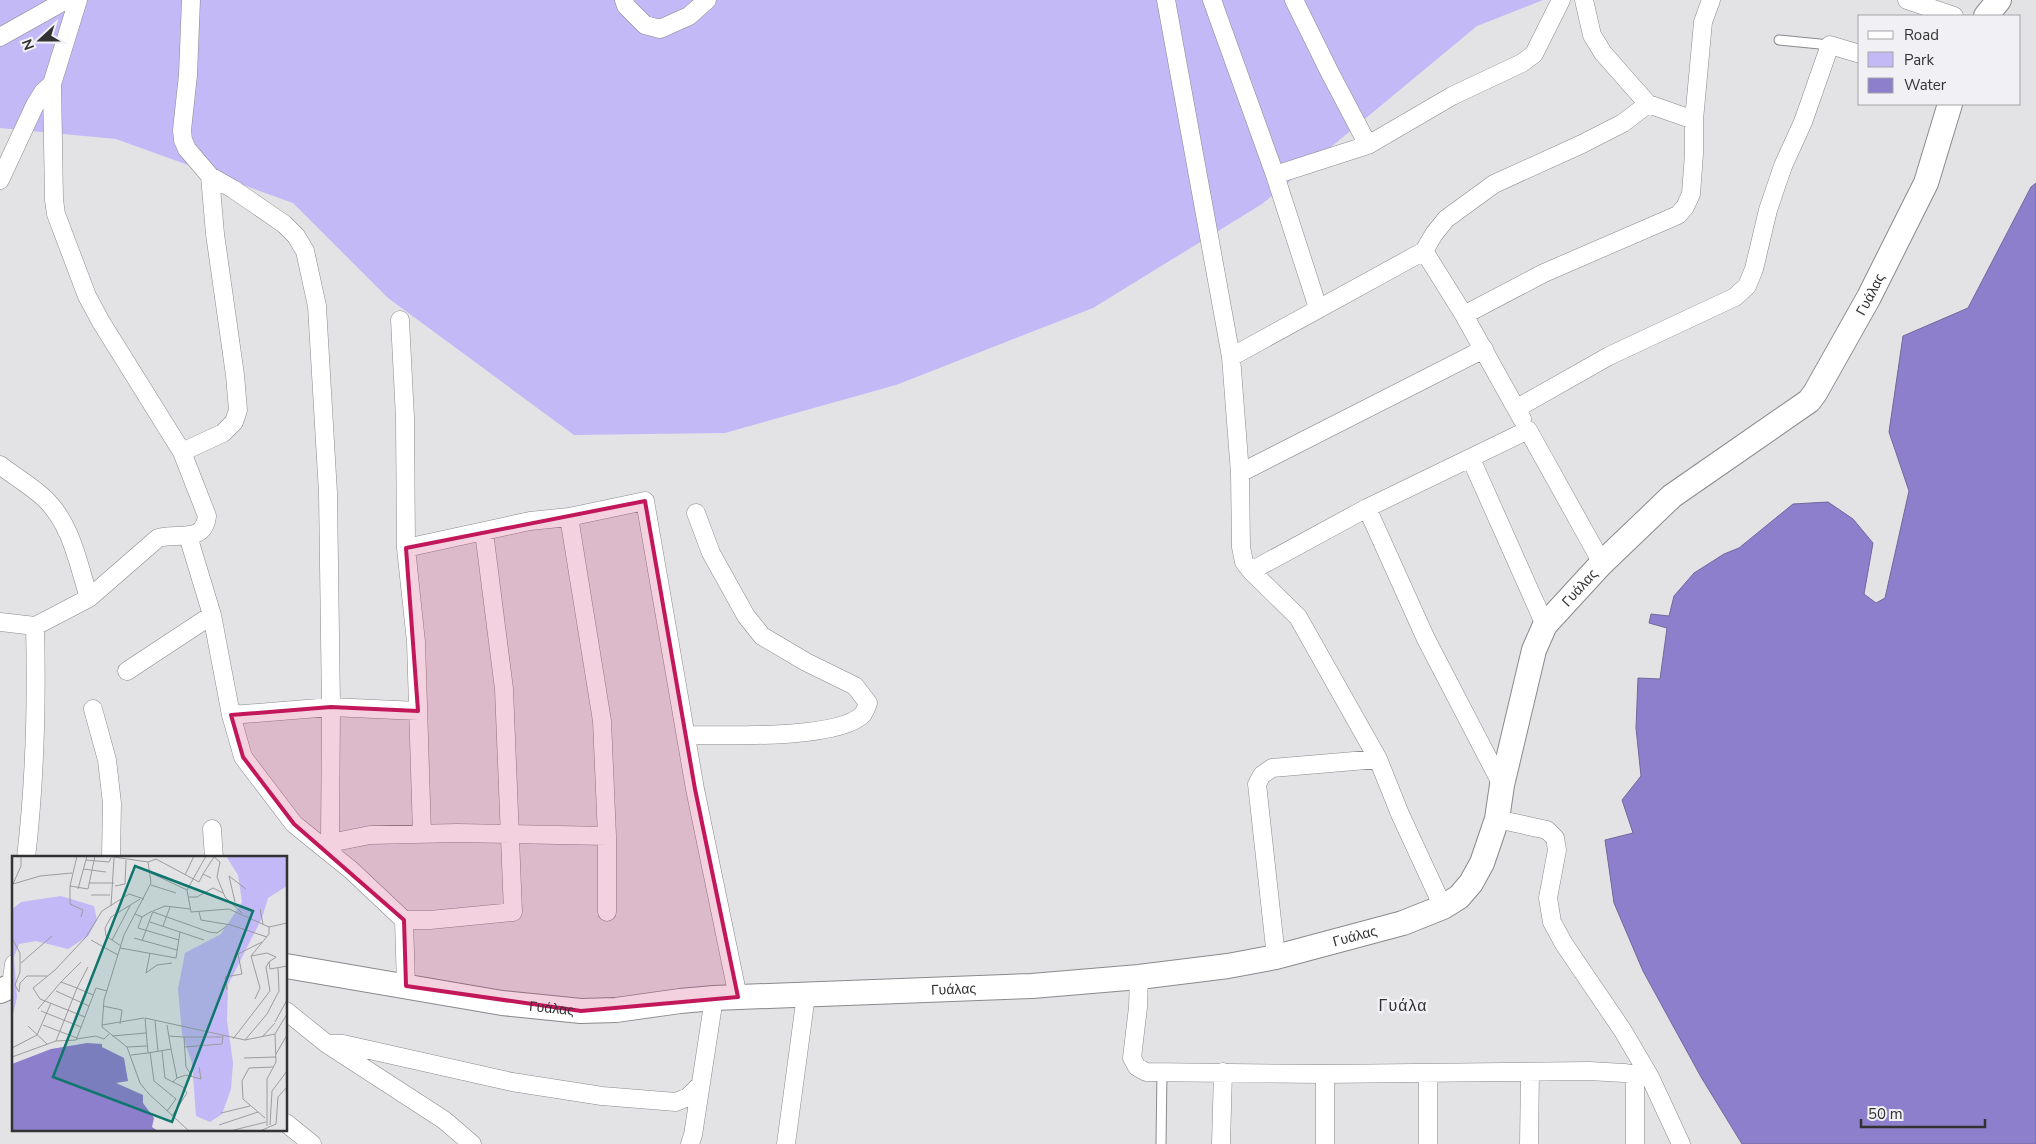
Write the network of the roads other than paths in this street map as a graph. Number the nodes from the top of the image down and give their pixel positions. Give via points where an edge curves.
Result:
1 (66, 0) edge
2 (78, 0) edge
3 (191, 0) edge
4 (624, 0) edge
5 (707, 0) edge
6 (1166, 0) edge
7 (1212, 0) edge
8 (1294, 0) edge
9 (1561, 0) edge
10 (1584, 0) edge
11 (1711, 0) edge
12 (1907, 0) edge
13 (1999, 0) edge
14 (1951, 15) edge
15 (1987, 15) edge
16 (0, 37) edge
17 (1779, 40) dead end
18 (1830, 45) junction
19 (1858, 53) edge
20 (52, 84) junction
21 (1648, 104) junction
22 (1950, 105) edge
23 (1694, 120) junction
24 (1368, 145) junction
25 (1275, 175) junction
26 (210, 176) junction
27 (0, 180) edge
28 (1424, 251) junction
29 (1318, 308) junction
30 (1464, 315) junction
31 (400, 320) dead end
32 (1484, 349) junction
33 (1231, 357) junction
34 (1517, 408) junction
35 (1528, 430) junction
36 (182, 452) junction
37 (1471, 459) junction
38 (0, 465) edge
39 (1240, 473) junction
40 (1367, 508) junction
41 (696, 513) dead end
42 (569, 517) junction
43 (484, 532) junction
44 (188, 536) junction
45 (406, 548) junction
46 (1602, 564) junction
47 (1251, 571) junction
48 (89, 598) junction
49 (212, 615) junction
50 (0, 622) edge
51 (1545, 625) junction
52 (34, 626) junction
53 (127, 671) dead end
54 (331, 707) junction
55 (93, 710) dead end
56 (418, 711) junction
57 (231, 715) junction
58 (686, 735) junction
59 (1378, 759) junction
60 (1502, 785) junction
61 (1497, 818) junction
62 (212, 829) dead end
63 (422, 834) junction
64 (511, 834) junction
65 (607, 836) junction
66 (325, 843) junction
67 (26, 856) edge
68 (111, 856) edge
69 (214, 856) edge
70 (1442, 906) junction
71 (607, 912) dead end
72 (404, 920) junction
73 (1276, 957) junction
74 (288, 966) edge
75 (1139, 977) junction
76 (406, 986) junction
77 (806, 994) junction
78 (738, 997) junction
79 (714, 998) junction
80 (288, 1014) edge
81 (327, 1044) junction
82 (1162, 1072) junction
83 (1223, 1072) junction
84 (1530, 1072) junction
85 (1325, 1074) junction
86 (1428, 1074) junction
87 (1643, 1075) junction
88 (700, 1086) junction
89 (288, 1125) edge
90 (312, 1144) edge
91 (472, 1144) edge
92 (690, 1144) edge
93 (786, 1144) edge
94 (1161, 1144) edge
95 (1221, 1144) edge
96 (1325, 1144) edge
97 (1428, 1144) edge
98 (1529, 1144) edge
99 (1635, 1144) edge
100 (1681, 1144) edge

1 - 16 street
2 - 20 street
3 - 26 street via 183,140
4 - 5 street via 645,25 660,29 689,16
6 - 33 street
7 - 25 street
8 - 24 street
9 - 24 street via 1534,54 1522,63 1452,96
10 - 21 street via 1587,18 1603,53
11 - 23 street via 1703,22
12 - 14 street
13 - 15 street
17 - 18 lane
18 - 19 street
18 - 34 street via 1803,122 1783,166 1747,286 1735,297 1609,356
20 - 27 street via 35,105
20 - 36 street via 56,214 87,296
21 - 23 street
21 - 28 street via 1607,132 1494,184 1446,219
22 - 46 street, Γυάλας via 1926,183 1869,297 1809,401 1672,496
23 - 30 street via 1691,194 1686,207 1678,215 1544,274
24 - 25 street
25 - 29 street
26 - 36 street via 238,410 234,422 223,433
26 - 54 street via 284,224 296,236 309,269 317,306 328,493
28 - 29 street
28 - 30 street
29 - 33 street
30 - 32 street
31 - 45 street
32 - 34 street
32 - 39 street
33 - 39 street
34 - 35 street
35 - 37 street
35 - 46 street
36 - 44 street via 207,516 200,532
37 - 40 street
37 - 51 street
38 - 48 street via 44,498 60,516
39 - 47 street via 1241,547 1244,562
40 - 47 street
40 - 60 street via 1430,648
41 - 58 street via 716,561 746,616 762,636 855,686 868,703 863,714 850,722 817,732
42 - 43 street via 530,521
42 - 58 street via 645,502
42 - 65 street via 602,721
43 - 45 street
43 - 64 street via 504,689
44 - 48 street via 158,538
44 - 49 street
45 - 56 street via 416,642
46 - 51 street, Γυάλας
47 - 59 street via 1298,617
48 - 52 street
49 - 53 street
49 - 57 street
50 - 52 street
51 - 60 street, Γυάλας via 1534,650
52 - 67 street via 33,795
54 - 56 street
54 - 57 street
54 - 66 street
55 - 68 street via 106,760 112,804
56 - 63 street
57 - 66 street via 243,757 294,824
58 - 78 street
59 - 70 street
59 - 73 street via 1272,768 1262,775 1257,784
60 - 61 street, Γυάλας
61 - 70 street, Γυάλας via 1482,863 1471,883 1459,897
61 - 87 street via 1547,830 1555,838 1557,850 1548,898 1552,922 1623,1031
62 - 69 street
63 - 64 street
63 - 66 street via 370,835
64 - 65 street
64 - 72 street via 513,912
65 - 71 street
66 - 72 street
70 - 73 street, Γυάλας via 1403,923
72 - 76 street
73 - 75 street, Γυάλας
74 - 76 street, Γυάλας
75 - 77 street, Γυάλας via 1032,986
75 - 82 street via 1132,1058 1137,1067 1146,1072
76 - 79 street, Γυάλας via 502,1003 581,1011
77 - 78 street, Γυάλας
77 - 93 street
78 - 79 street, Γυάλας
79 - 88 street
80 - 81 street
81 - 88 street via 343,1044 512,1082 602,1096 676,1102
81 - 91 street via 444,1120
82 - 83 street
82 - 94 lane
83 - 85 street
83 - 95 street
84 - 86 street
84 - 87 street via 1589,1071
84 - 98 street
85 - 86 street
85 - 96 street
86 - 97 street
87 - 99 street
87 - 100 street
88 - 92 street
89 - 90 street

